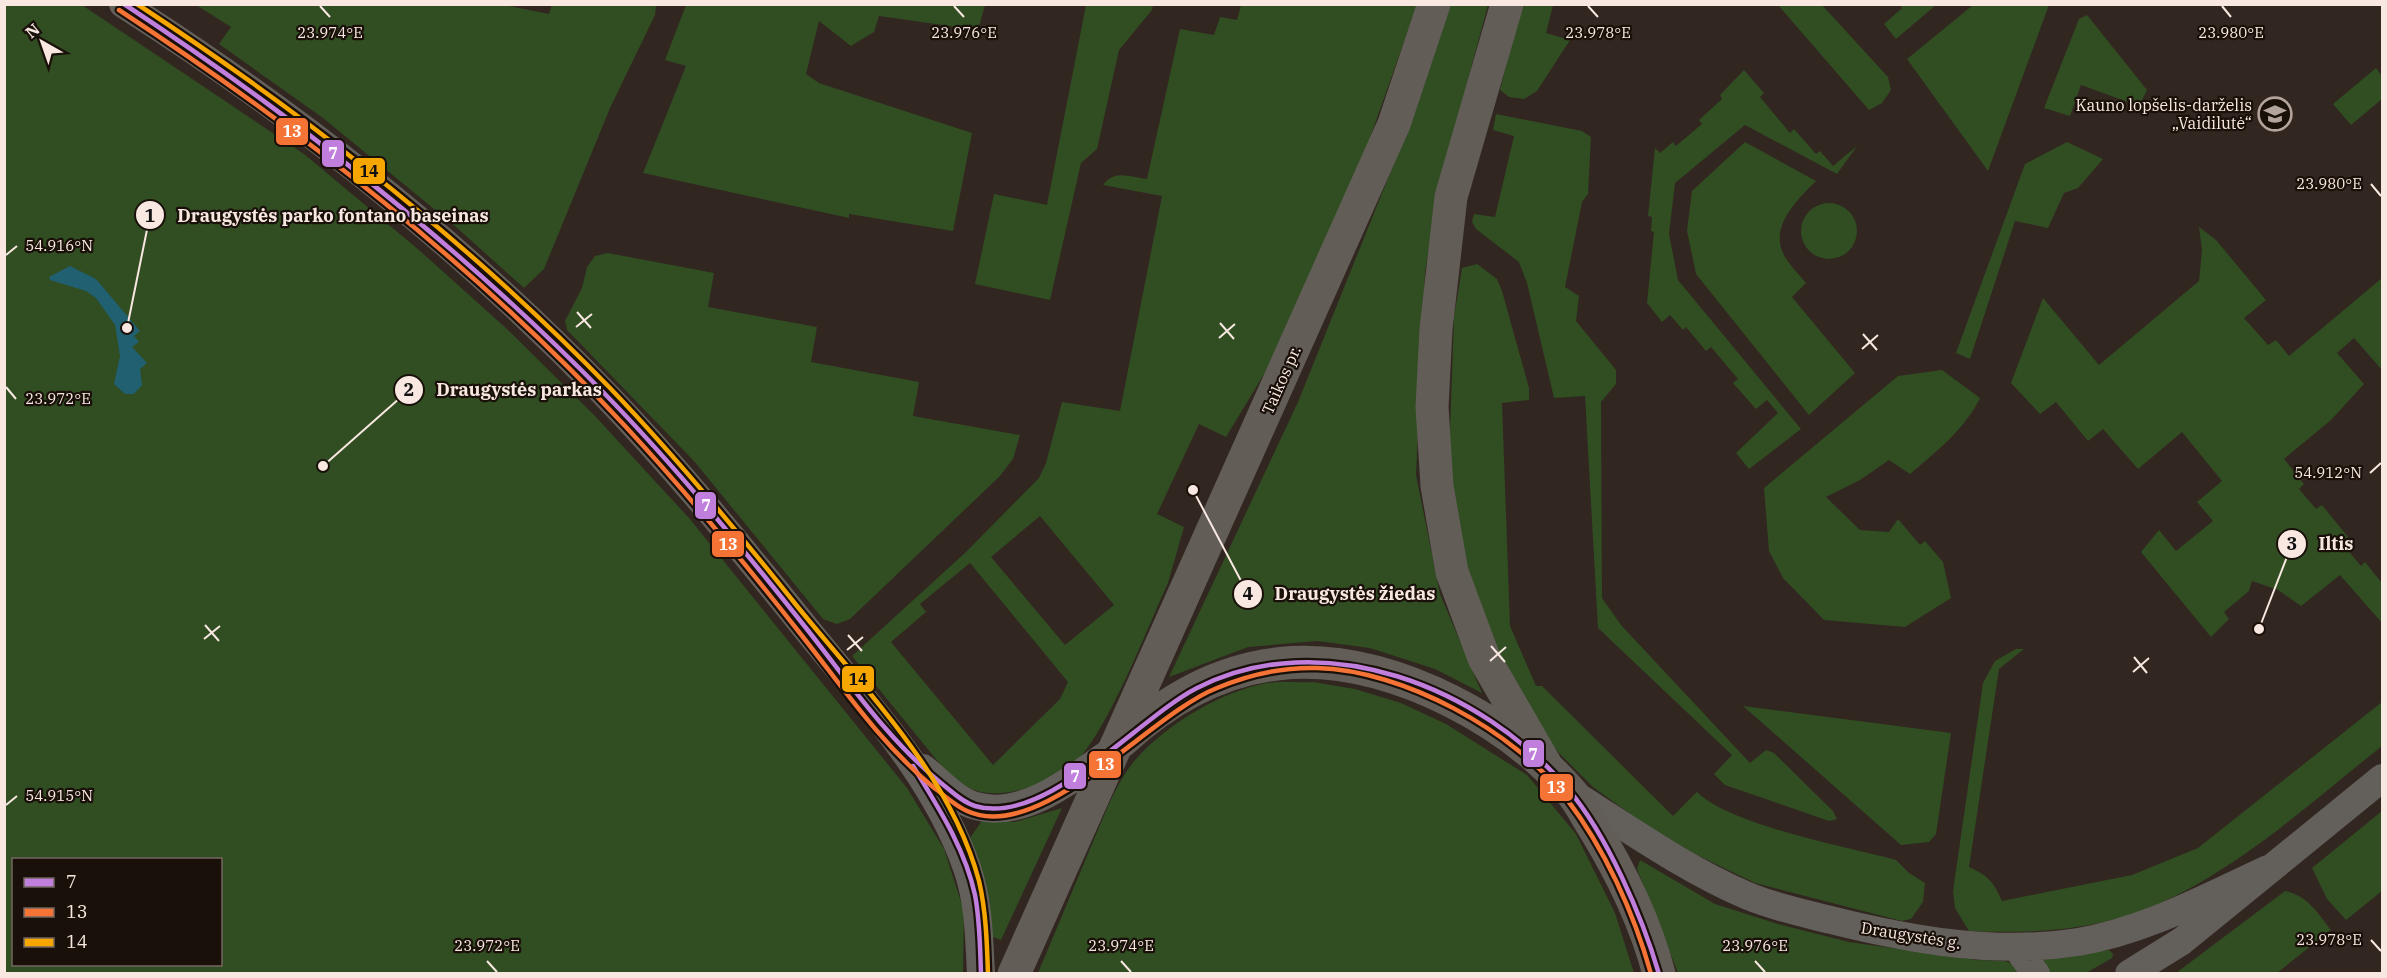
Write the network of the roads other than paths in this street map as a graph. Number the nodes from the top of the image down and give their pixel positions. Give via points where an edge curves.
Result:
1 (123, 4) edge
2 (1434, 4) edge
3 (1507, 4) edge
4 (1113, 750) junction
5 (903, 751) junction
6 (1546, 767) junction
7 (2382, 778) edge
8 (1572, 793) junction
9 (2268, 869) junction
10 (2017, 948) junction
11 (981, 974) edge
12 (1014, 974) edge
13 (1659, 974) edge
14 (2036, 974) edge
15 (2129, 974) edge

1 - 5 main road via 220,68 340,158 470,264 535,326 604,393 702,502
2 - 4 main road, Taikos pr. via 1389,134
3 - 6 main road via 1452,197 1436,329 1432,407 1440,508 1452,572 1484,658
4 - 5 main road via 1046,795 995,807 976,806 955,795
4 - 6 main road via 1164,706 1239,671 1289,662 1337,662 1424,687 1504,733
4 - 12 main road, Taikos pr.
5 - 11 main road via 944,816 967,866 974,892
6 - 8 main road
7 - 9 main road, Draugystės g.
8 - 10 main road, Draugystės g. via 1676,860 1749,897 1898,935
8 - 13 main road via 1632,898
9 - 10 main road, Draugystės g. via 2122,931 2078,942
9 - 15 main road, Draugystės g. via 2182,941
10 - 14 main road

